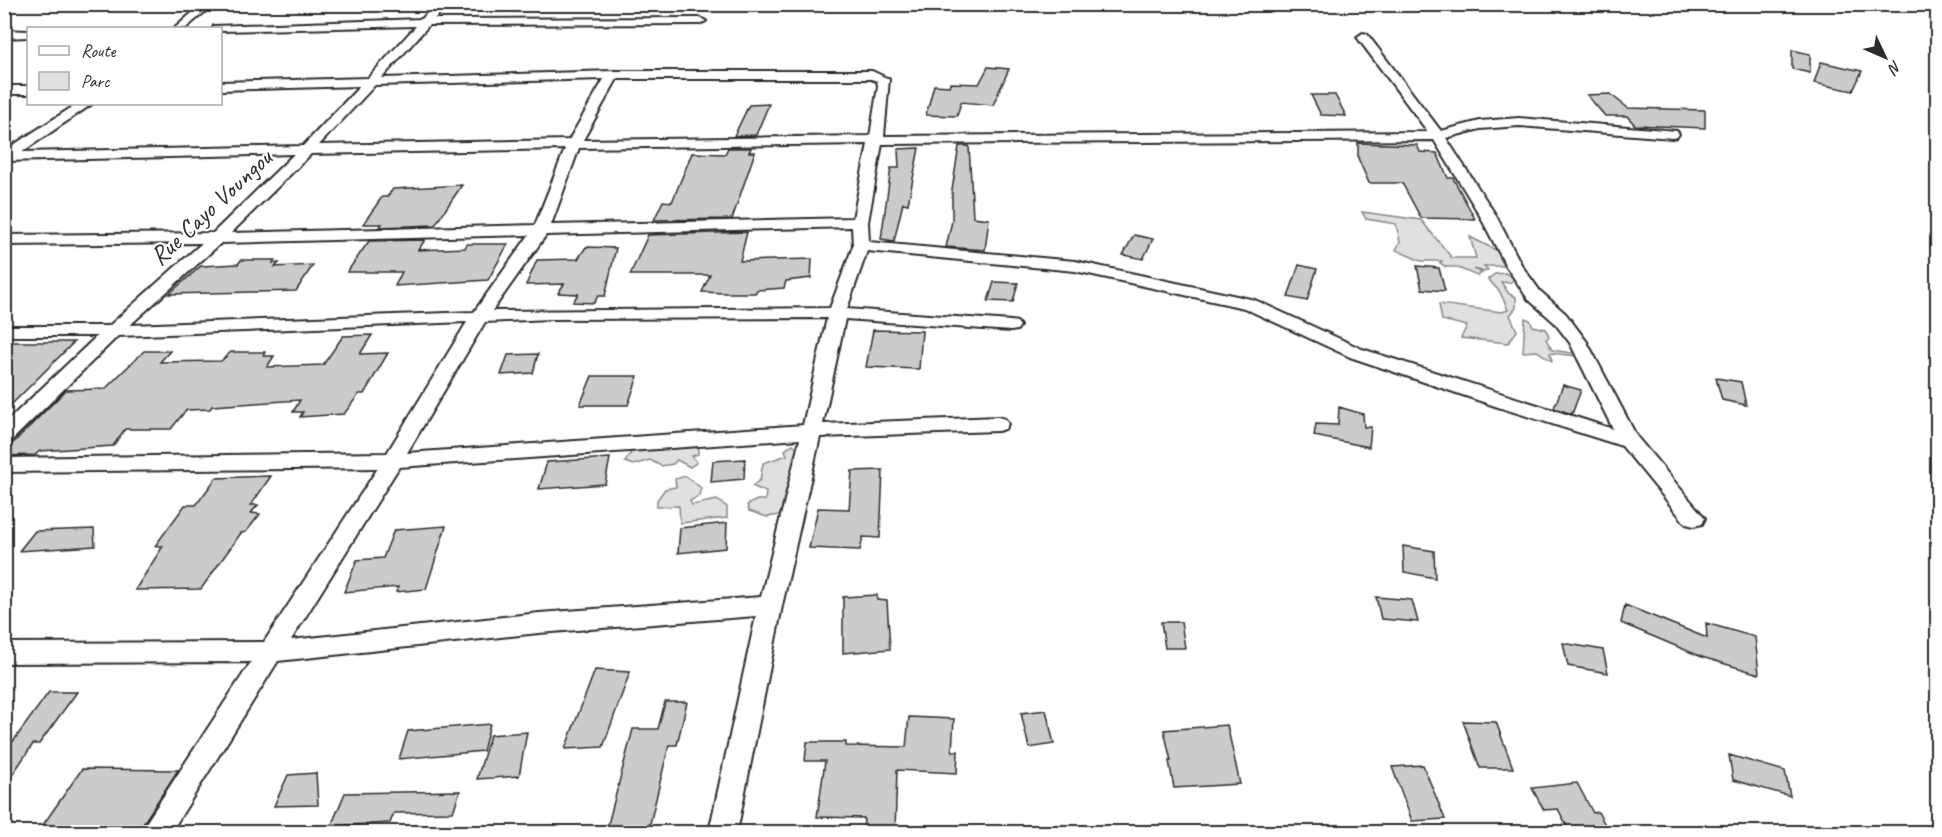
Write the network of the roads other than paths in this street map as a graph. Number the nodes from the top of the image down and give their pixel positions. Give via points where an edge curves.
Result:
1 (209, 4) edge
2 (442, 4) edge
3 (700, 21) dead end
4 (426, 22) junction
5 (181, 27) edge
6 (222, 28) edge
7 (4, 34) edge
8 (27, 34) edge
9 (1363, 37) dead end
10 (613, 75) junction
11 (370, 84) junction
12 (222, 86) edge
13 (4, 90) edge
14 (27, 90) edge
15 (83, 105) edge
16 (1672, 134) dead end
17 (1438, 136) junction
18 (876, 140) junction
19 (573, 145) junction
20 (307, 149) junction
21 (4, 157) edge
22 (860, 222) junction
23 (541, 230) junction
24 (217, 238) junction
25 (4, 240) edge
26 (861, 246) junction
27 (837, 313) junction
28 (480, 316) junction
29 (1011, 326) dead end
30 (4, 331) edge
31 (113, 331) junction
32 (998, 424) dead end
33 (812, 430) junction
34 (4, 436) edge
35 (1629, 441) junction
36 (393, 460) junction
37 (4, 465) edge
38 (1694, 518) dead end
39 (770, 606) junction
40 (271, 652) junction
41 (4, 653) edge
42 (156, 832) edge
43 (723, 832) edge

1 - 5 street
2 - 4 street, Rue Cayo Voungou
3 - 4 street
4 - 6 street
4 - 11 street, Rue Cayo Voungou
7 - 8 street
9 - 17 street
10 - 11 street
10 - 18 street via 872,75 883,78 884,86
10 - 19 street
11 - 12 street
11 - 20 street, Rue Cayo Voungou
13 - 14 street
15 - 21 street
16 - 17 street via 1519,122 1480,125
17 - 18 street
17 - 35 street via 1514,266 1534,295 1560,318 1578,342
18 - 19 street
18 - 22 street
19 - 20 street
19 - 23 street
20 - 21 street
20 - 24 street, Rue Cayo Voungou
22 - 23 street
22 - 26 street
23 - 24 street
23 - 28 street
24 - 25 street
24 - 31 street, Rue Cayo Voungou
26 - 27 street
26 - 35 street via 1075,266 1249,304 1356,353
27 - 28 street
27 - 29 street
27 - 33 street
28 - 31 street
28 - 36 street
30 - 31 street
31 - 34 street, Rue Cayo Voungou
32 - 33 street
33 - 36 street
33 - 39 street
35 - 38 street
36 - 37 street
36 - 40 street
39 - 40 street via 539,623
39 - 43 street
40 - 41 street
40 - 42 street

